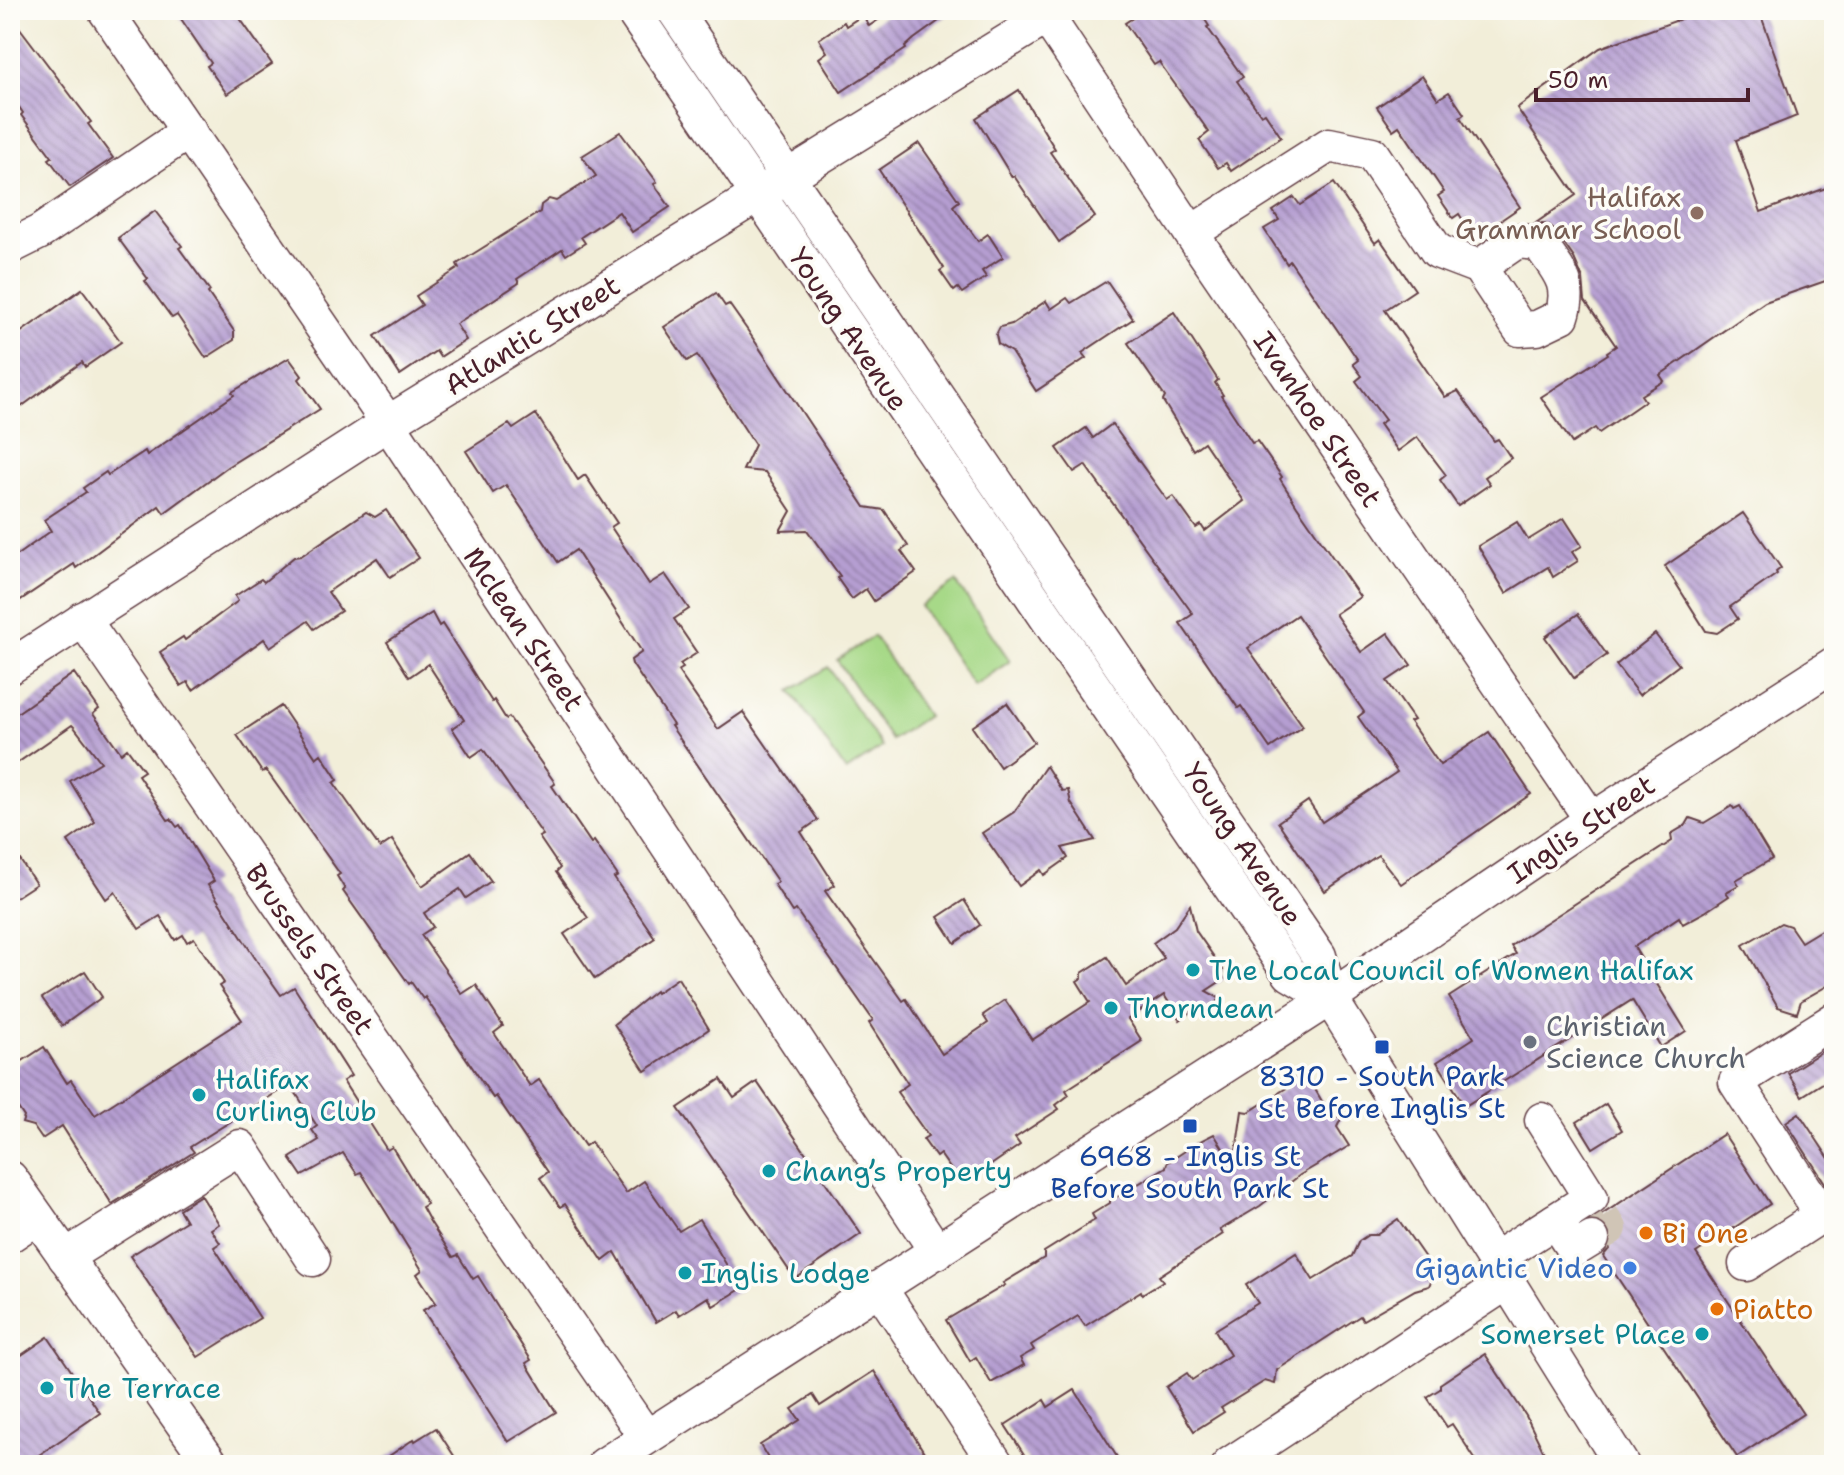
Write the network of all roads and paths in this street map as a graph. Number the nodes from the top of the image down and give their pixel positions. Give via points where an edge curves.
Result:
1 (105, 10) edge
2 (632, 10) edge
3 (674, 10) edge
4 (1052, 14) edge
5 (189, 131) junction
6 (787, 178) junction
7 (757, 195) junction
8 (1191, 233) junction
9 (10, 247) edge
10 (1479, 267) dead end
11 (388, 423) junction
12 (83, 619) junction
13 (1834, 664) edge
14 (10, 667) edge
15 (1592, 820) junction
16 (1330, 998) junction
17 (1834, 1020) edge
18 (1542, 1120) dead end
19 (10, 1178) edge
20 (23, 1226) edge
21 (937, 1252) junction
22 (65, 1257) junction
23 (313, 1259) dead end
24 (1746, 1264) dead end
25 (1502, 1270) junction
26 (880, 1289) junction
27 (646, 1437) junction
28 (212, 1465) edge
29 (604, 1465) edge
30 (997, 1465) edge
31 (1229, 1465) edge
32 (1622, 1465) edge

1 - 5 street, Mclean Street
2 - 7 street, Young Avenue
3 - 6 street, Young Avenue
4 - 6 street, Atlantic Street
4 - 8 street, Ivanhoe Street
5 - 9 street
5 - 11 street, Mclean Street
6 - 7 street, Atlantic Street
6 - 16 street, Young Avenue via 1319,956
7 - 11 street, Atlantic Street
7 - 16 street, Young Avenue via 1290,974
8 - 10 street via 1329,145 1372,154 1437,251
8 - 15 street, Ivanhoe Street
11 - 12 street, Atlantic Street
11 - 21 street, Mclean Street
12 - 14 street, Atlantic Street
12 - 27 street, Brussels Street
13 - 15 street, Inglis Street
15 - 16 street, Inglis Street
16 - 21 street, Inglis Street
16 - 25 street
17 - 24 street via 1736,1082 1822,1215
18 - 25 street via 1595,1217 1555,1221
19 - 20 street
20 - 22 street
21 - 26 street, Inglis Street
22 - 23 street via 240,1147
22 - 28 street
25 - 31 street
25 - 32 street
26 - 27 street, Inglis Street
26 - 30 street
27 - 29 street, Inglis Street

